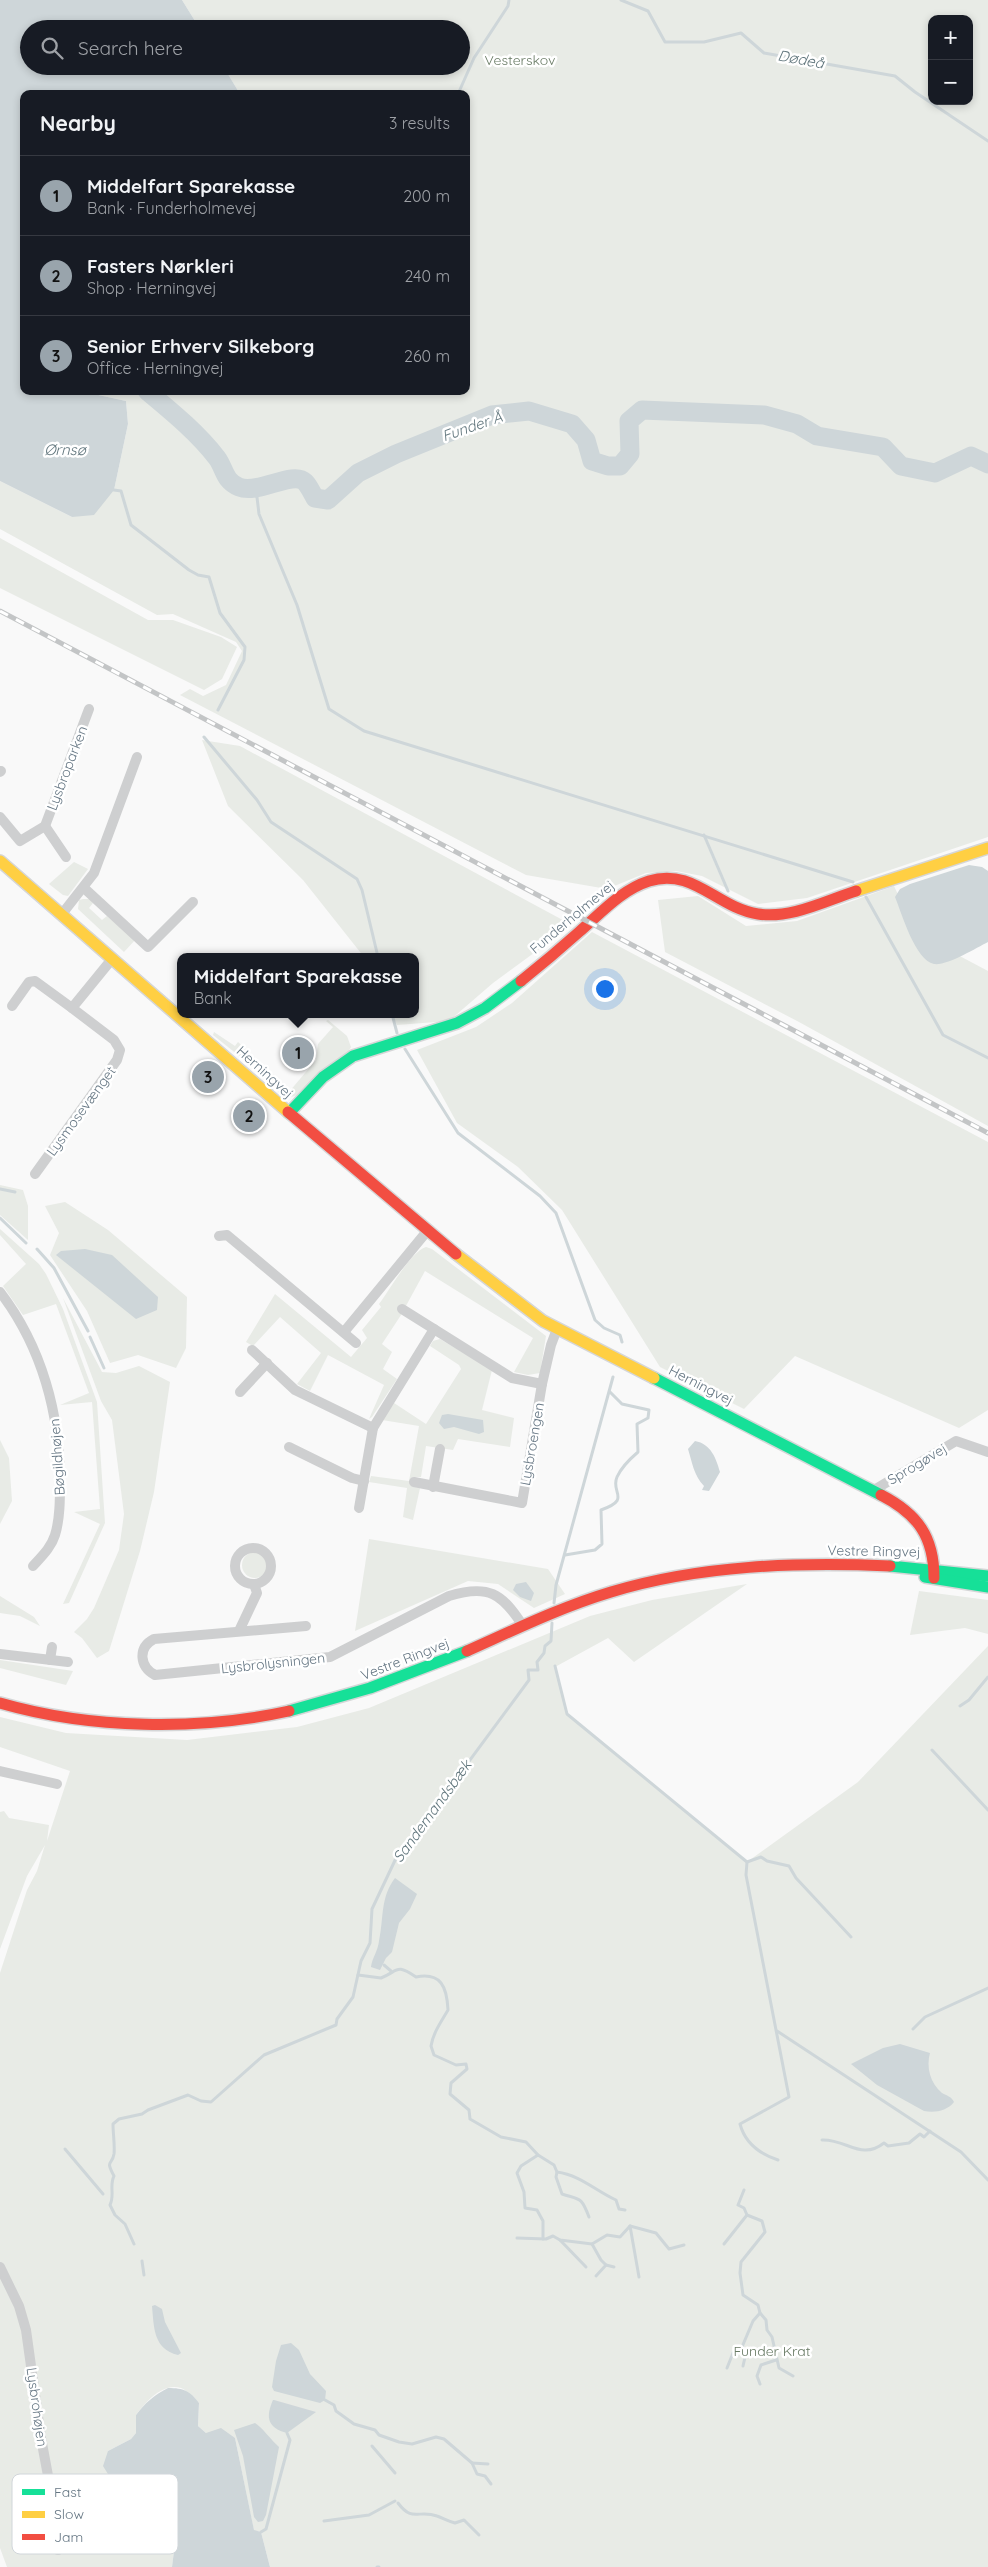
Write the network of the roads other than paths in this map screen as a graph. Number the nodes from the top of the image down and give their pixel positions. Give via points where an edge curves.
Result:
1 (90, 709) dead end
2 (137, 757) dead end
3 (0, 817) edge
4 (45, 826) junction
5 (988, 848) edge
6 (66, 857) dead end
7 (0, 861) edge
8 (84, 888) junction
9 (192, 902) dead end
10 (62, 914) junction
11 (112, 959) junction
12 (12, 1006) dead end
13 (72, 1008) junction
14 (177, 1016) edge
15 (180, 1018) edge
16 (289, 1113) junction
17 (35, 1174) dead end
18 (428, 1230) junction
19 (219, 1236) dead end
20 (0, 1292) edge
21 (402, 1309) dead end
22 (434, 1329) junction
23 (557, 1329) junction
24 (344, 1332) junction
25 (356, 1343) dead end
26 (252, 1350) dead end
27 (267, 1364) junction
28 (542, 1384) junction
29 (240, 1392) dead end
30 (373, 1428) junction
31 (289, 1447) dead end
32 (440, 1449) dead end
33 (988, 1452) edge
34 (364, 1481) junction
35 (414, 1482) dead end
36 (433, 1487) junction
37 (874, 1490) junction
38 (359, 1508) dead end
39 (33, 1566) dead end
40 (934, 1573) junction
41 (988, 1576) edge
42 (254, 1584) dead end
43 (988, 1587) edge
44 (306, 1626) dead end
45 (523, 1626) junction
46 (239, 1631) junction
47 (52, 1647) dead end
48 (0, 1654) edge
49 (50, 1660) junction
50 (68, 1662) dead end
51 (0, 1703) edge
52 (0, 1771) edge
53 (57, 1784) dead end
54 (0, 2267) edge
55 (48, 2474) edge

1 - 4 street, Lysbroparken
2 - 8 street via 94,873
3 - 4 street, Lysbroparken via 20,841
4 - 6 street, Lysbroparken
5 - 16 street, Funderholmevej via 786,914 744,911 699,884 682,879 663,878 643,884 616,899 485,1008 457,1022 355,1056 330,1073
7 - 10 street, Herningvej
8 - 9 street via 148,946
8 - 10 street
10 - 11 street, Herningvej
11 - 13 street
11 - 14 street, Herningvej
12 - 13 street, Lysmosevænget via 29,982 36,981
13 - 17 street, Lysmosevænget via 114,1040 120,1050 118,1060
15 - 16 street, Herningvej
16 - 18 street, Herningvej
18 - 23 street, Herningvej via 468,1264
18 - 24 street
19 - 24 street via 227,1236
20 - 39 street, Bøgildhøjen via 24,1329 42,1369 54,1409 60,1457 60,1502 55,1535 48,1550
21 - 22 street, Lysbroengen
22 - 28 street, Lysbroengen via 512,1378
22 - 30 street
23 - 28 street, Lysbroengen
23 - 37 street, Herningvej
24 - 25 street
26 - 27 street
27 - 29 street
27 - 30 street via 295,1390
28 - 36 street, Lysbroengen via 522,1503
30 - 34 street
31 - 34 street
32 - 36 street
33 - 37 street, Sprogøvej via 956,1441
34 - 38 street
35 - 36 street, Lysbroengen
37 - 40 street, Herningvej via 897,1502 925,1530 934,1556
40 - 41 street
40 - 43 street
40 - 45 street, Vestre Ringvej via 812,1565 757,1566 672,1577 611,1592
42 - 46 street via 258,1593
44 - 46 street, Lysbrolysningen
45 - 46 street, Lysbrolysningen via 511,1607 498,1596 482,1590 466,1591 449,1596 330,1657 155,1675 143,1664 142,1652 154,1639
45 - 51 street, Vestre Ringvej via 372,1689 268,1716 188,1724 142,1724 72,1718
47 - 49 street
48 - 49 street
49 - 50 street
52 - 53 street
54 - 55 street, Lysbrohøjen via 19,2306 26,2330

